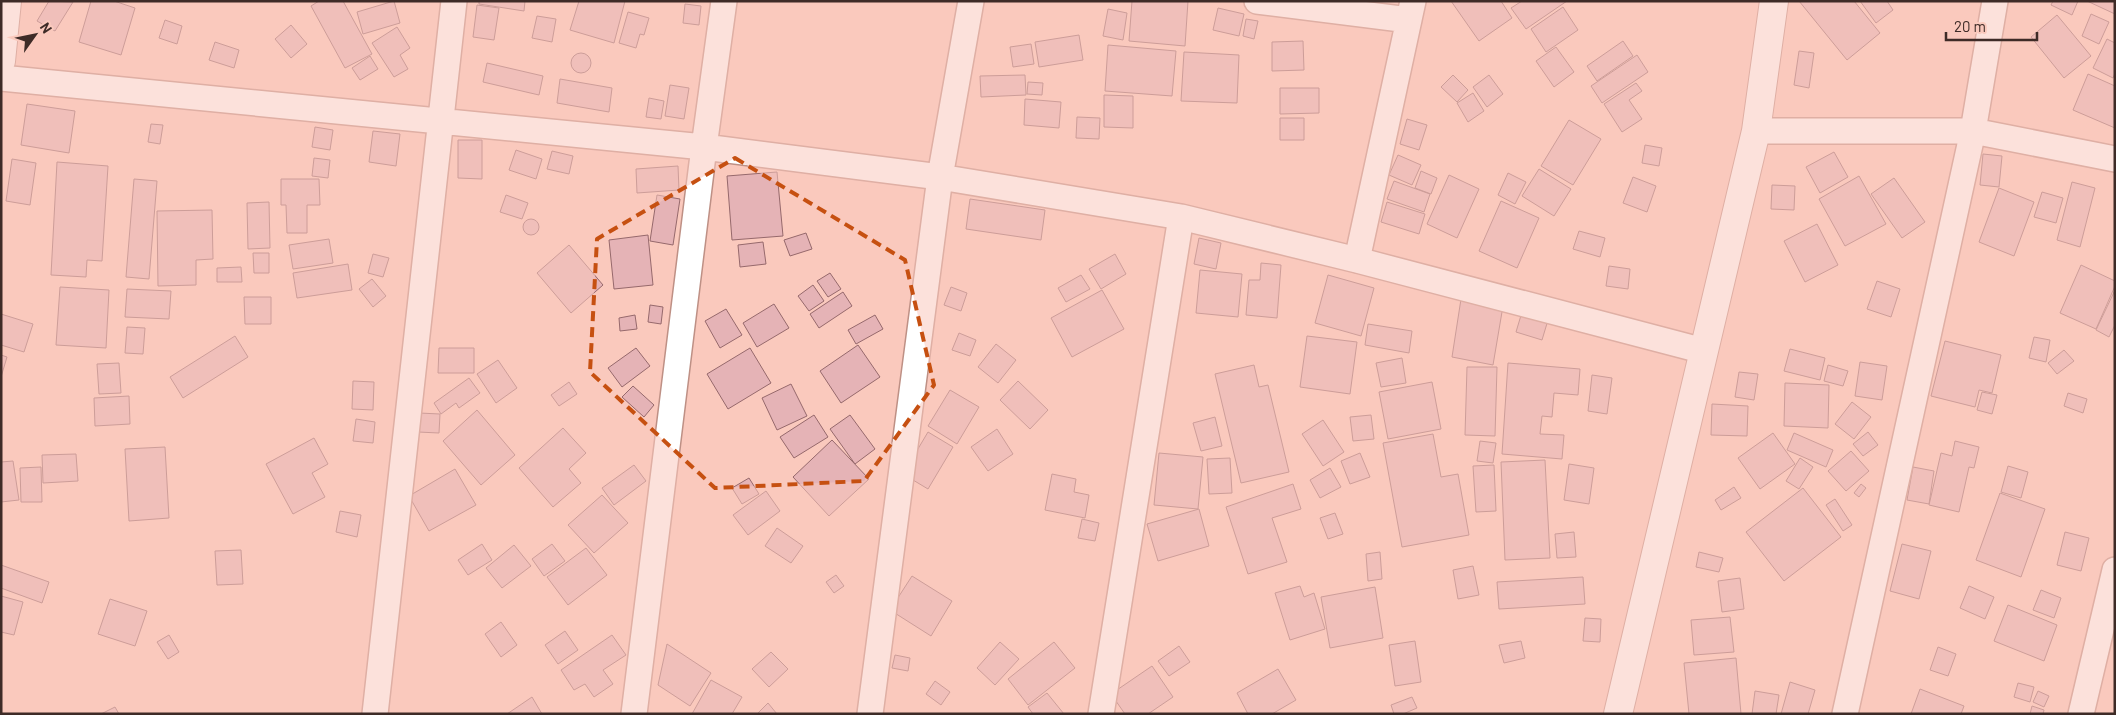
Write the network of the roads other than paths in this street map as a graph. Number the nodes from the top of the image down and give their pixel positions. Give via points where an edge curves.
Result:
1 (7, 1) edge
2 (454, 1) edge
3 (724, 1) edge
4 (972, 1) edge
5 (1257, 1) edge
6 (1774, 1) edge
7 (1995, 1) edge
8 (1411, 10) edge
9 (1, 61) edge
10 (1, 78) edge
11 (441, 121) junction
12 (1756, 131) junction
13 (1973, 131) junction
14 (704, 147) junction
15 (2115, 159) edge
16 (940, 177) junction
17 (1181, 217) junction
18 (1357, 260) junction
19 (1704, 351) junction
20 (2115, 570) edge
21 (375, 714) edge
22 (634, 714) edge
23 (870, 714) edge
24 (1101, 714) edge
25 (1618, 714) edge
26 (1845, 714) edge
27 (2081, 714) edge

1 - 9 street
2 - 11 street
3 - 14 street
4 - 16 street
5 - 8 street
6 - 12 street
7 - 13 street
8 - 18 street
10 - 11 street
11 - 14 street
11 - 21 street
12 - 13 street
12 - 19 street
13 - 15 street
13 - 26 street
14 - 16 street
14 - 22 street
16 - 17 street
16 - 23 street
17 - 18 street
17 - 24 street
18 - 19 street
19 - 25 street
20 - 27 street

